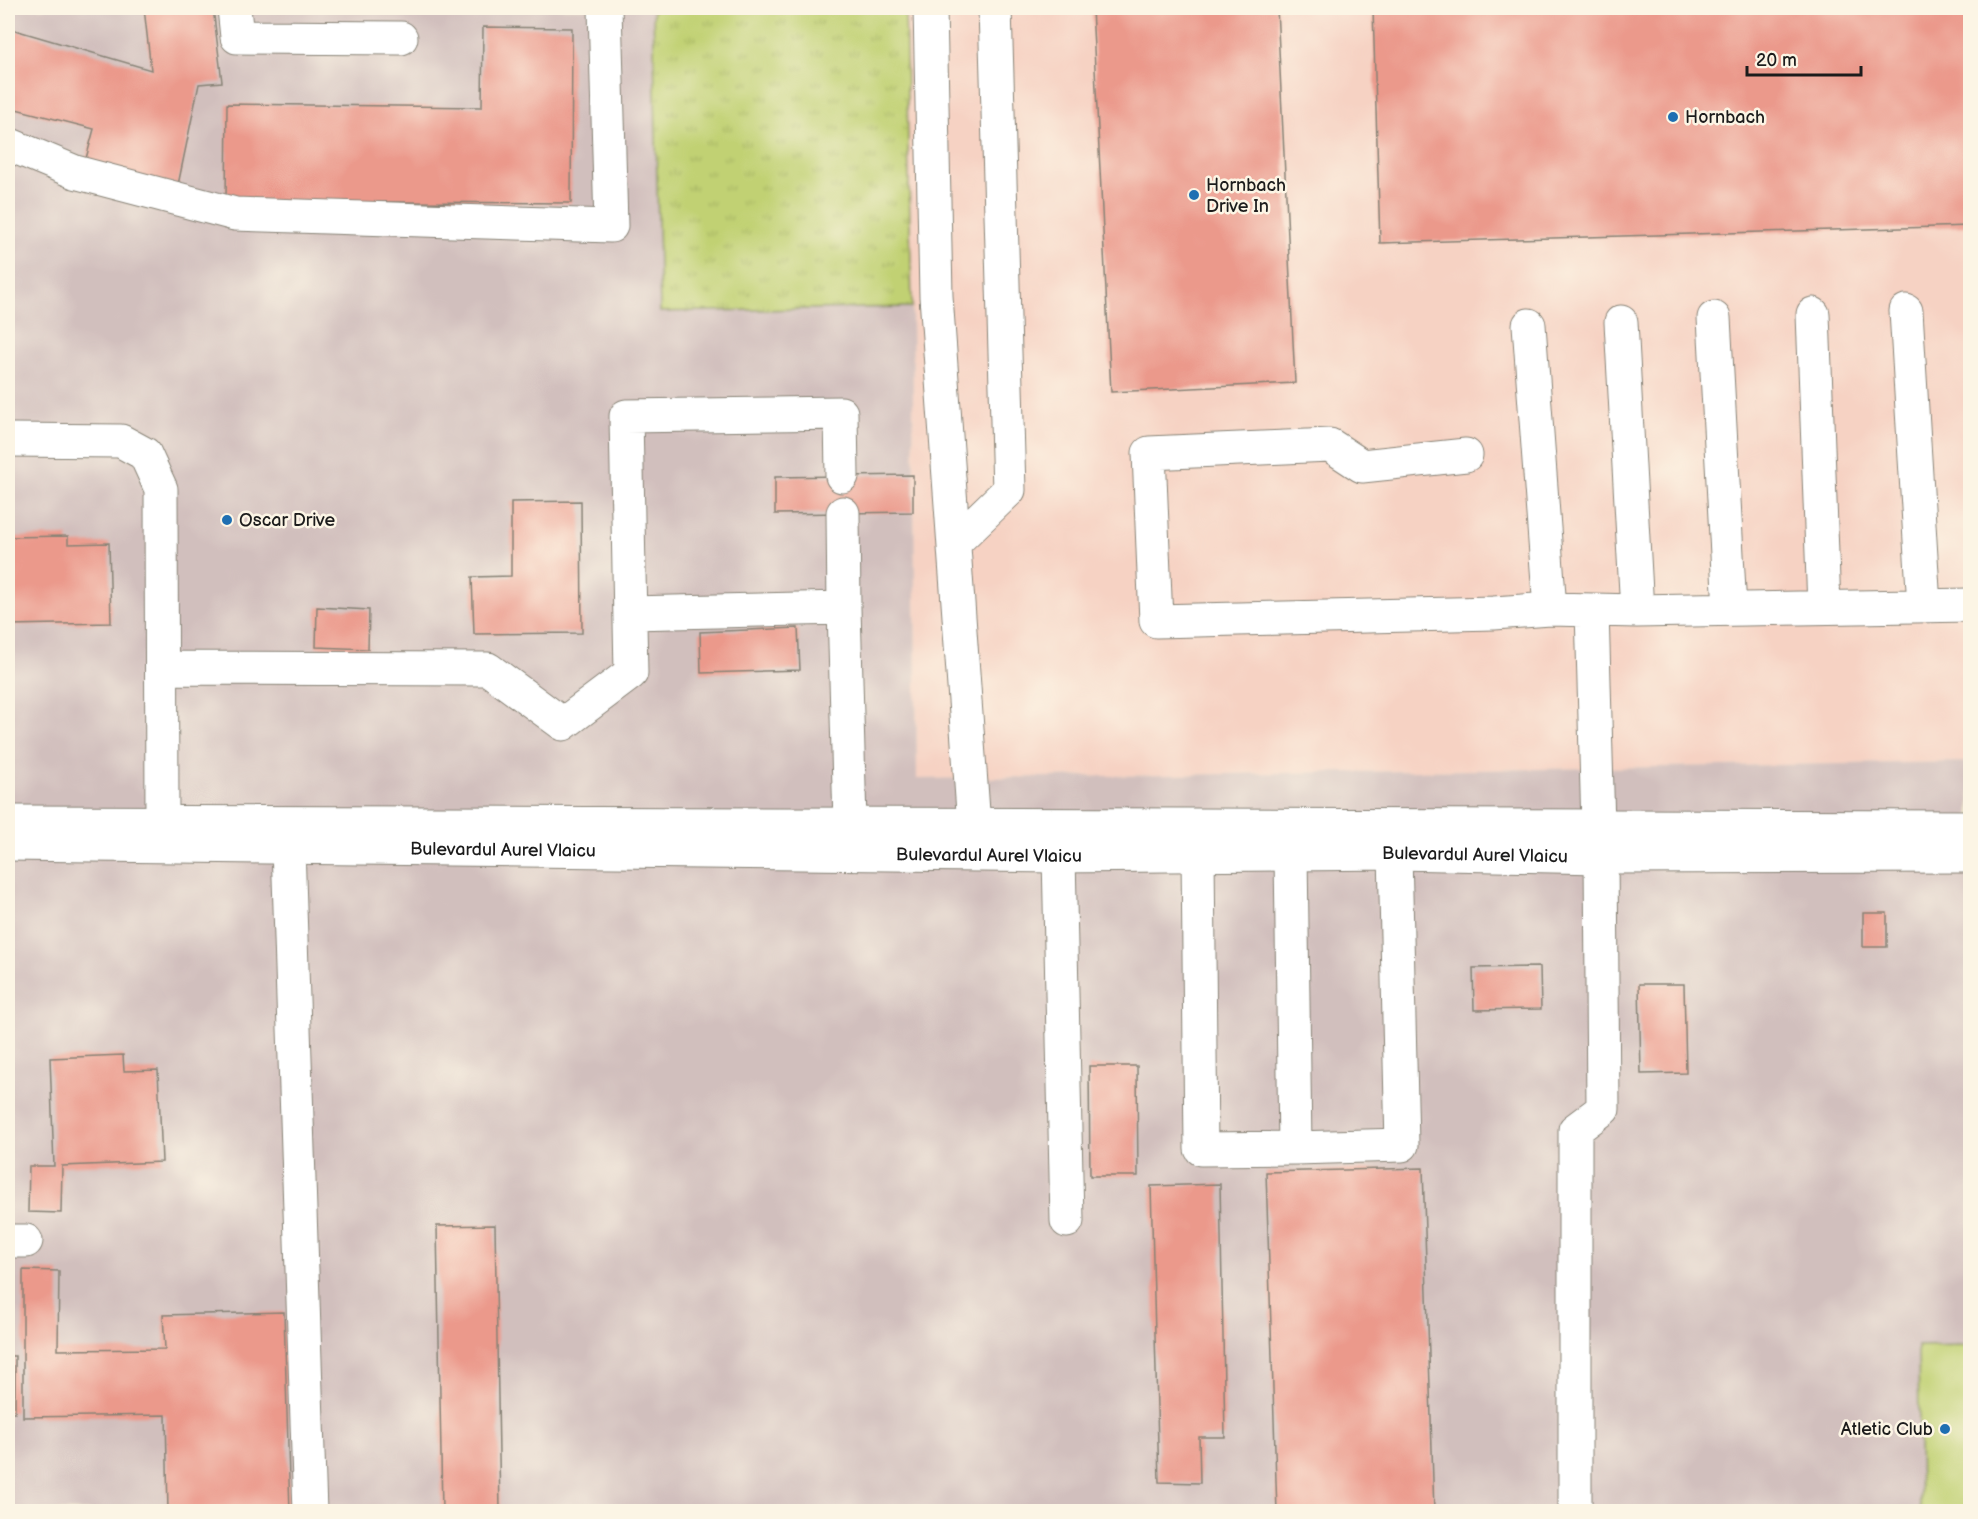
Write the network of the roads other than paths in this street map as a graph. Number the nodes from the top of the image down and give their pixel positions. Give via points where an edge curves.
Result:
1 (234, 8) edge
2 (605, 8) edge
3 (930, 8) edge
4 (995, 8) edge
5 (401, 38) dead end
6 (8, 144) edge
7 (1906, 311) dead end
8 (1813, 314) dead end
9 (1714, 318) dead end
10 (1621, 322) dead end
11 (1529, 325) dead end
12 (8, 440) edge
13 (1466, 455) dead end
14 (842, 476) dead end
15 (843, 513) dead end
16 (954, 542) junction
17 (1971, 605) edge
18 (1924, 606) junction
19 (1824, 607) junction
20 (844, 608) junction
21 (1550, 609) junction
22 (1730, 609) junction
23 (1592, 610) junction
24 (1637, 611) junction
25 (630, 613) junction
26 (162, 668) junction
27 (8, 822) edge
28 (162, 822) junction
29 (850, 824) junction
30 (974, 826) junction
31 (1971, 827) edge
32 (1600, 842) junction
33 (8, 844) edge
34 (288, 847) junction
35 (1395, 853) junction
36 (1291, 854) junction
37 (1198, 855) junction
38 (1059, 856) junction
39 (1971, 856) edge
40 (1295, 1148) junction
41 (1067, 1221) dead end
42 (310, 1512) edge
43 (1575, 1512) edge

1 - 5 main road via 237,37
2 - 6 main road via 611,226 235,214 75,172
3 - 16 main road via 936,296
4 - 16 main road via 1009,490
7 - 18 main road
8 - 19 main road
9 - 22 main road
10 - 24 main road
11 - 21 main road
12 - 26 main road via 121,441 145,454 161,489
13 - 21 main road via 1362,466 1330,445 1149,453 1156,621
14 - 25 main road via 841,412 626,416
15 - 20 main road
16 - 30 main road
17 - 18 main road
18 - 19 main road
19 - 22 main road
20 - 25 main road
20 - 29 main road
21 - 23 main road
22 - 24 main road
23 - 24 main road
23 - 32 main road
25 - 26 main road via 632,673 564,724 488,669
26 - 28 main road
27 - 28 main road, Bulevardul Aurel Vlaicu
28 - 29 main road, Bulevardul Aurel Vlaicu
29 - 30 main road, Bulevardul Aurel Vlaicu
30 - 32 main road, Bulevardul Aurel Vlaicu
31 - 32 main road, Bulevardul Aurel Vlaicu
32 - 35 main road, Bulevardul Aurel Vlaicu
32 - 39 main road, Bulevardul Aurel Vlaicu
32 - 43 main road via 1604,1109 1575,1130
33 - 34 main road, Bulevardul Aurel Vlaicu
34 - 38 main road, Bulevardul Aurel Vlaicu
34 - 42 main road
35 - 36 main road, Bulevardul Aurel Vlaicu
35 - 40 main road via 1402,1145
36 - 37 main road, Bulevardul Aurel Vlaicu
36 - 40 main road
37 - 38 main road, Bulevardul Aurel Vlaicu
37 - 40 main road via 1201,1149
38 - 41 main road

